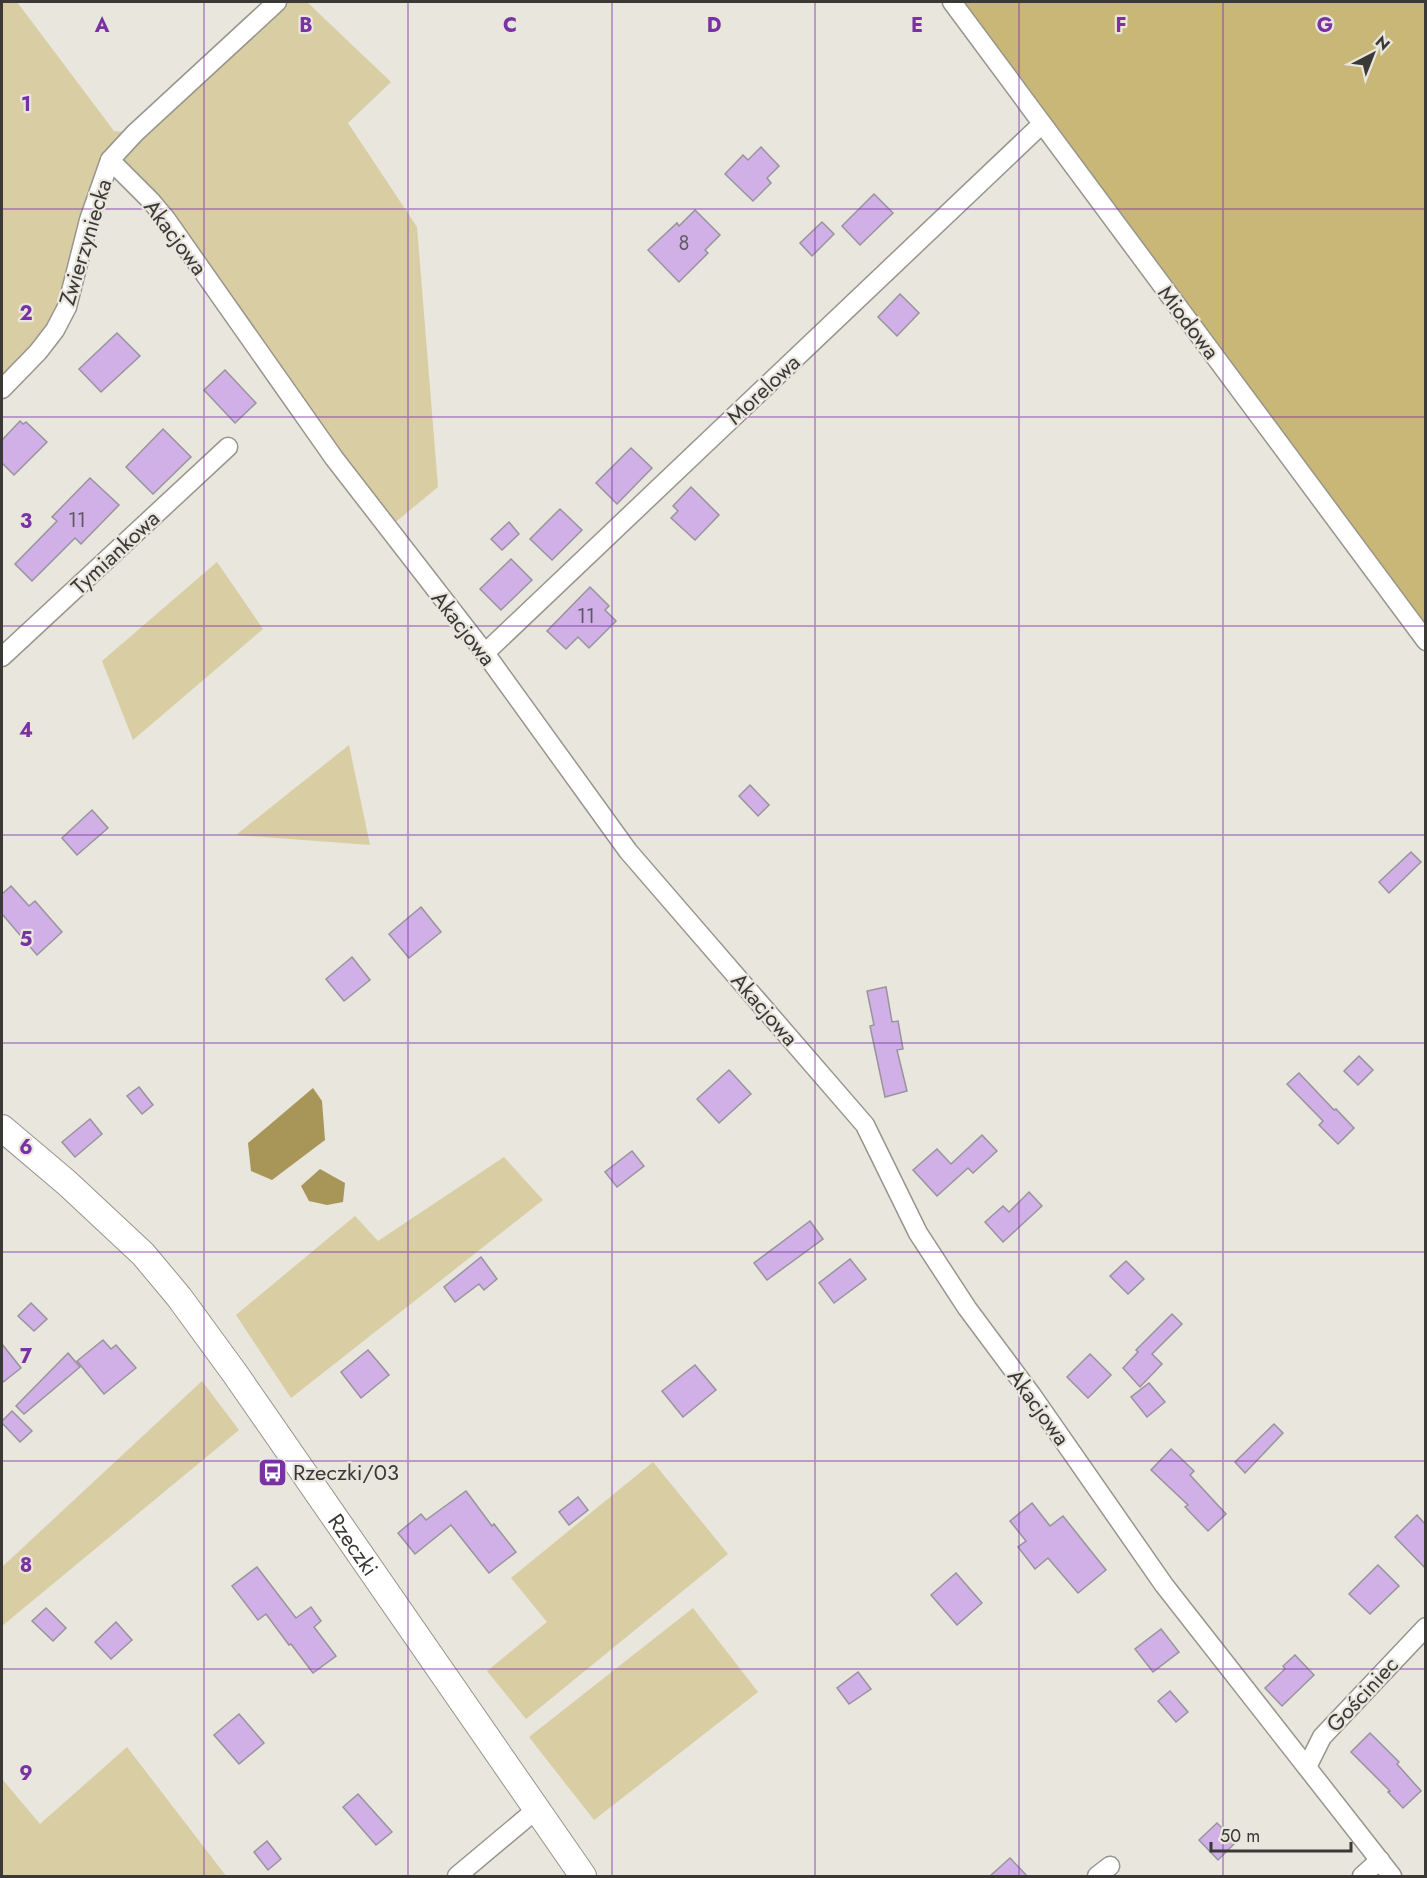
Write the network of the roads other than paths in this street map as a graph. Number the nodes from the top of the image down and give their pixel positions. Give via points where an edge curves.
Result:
1 (277, 2) edge
2 (952, 2) edge
3 (1042, 124) junction
4 (110, 160) junction
5 (2, 389) edge
6 (228, 447) dead end
7 (1425, 641) edge
8 (485, 653) junction
9 (2, 657) edge
10 (2, 1128) edge
11 (1425, 1627) edge
12 (1307, 1767) junction
13 (537, 1809) junction
14 (1380, 1860) junction
15 (457, 1876) edge
16 (583, 1876) edge
17 (1362, 1876) edge
18 (1392, 1876) edge

1 - 4 street, Zwierzyniecka
2 - 3 street, Miodowa
3 - 7 street, Miodowa
3 - 8 street, Morelowa
4 - 5 street, Zwierzyniecka via 89,220 67,307 38,352
4 - 8 street, Akacjowa via 166,219 334,459
6 - 9 street, Tymiankowa
8 - 12 street, Akacjowa via 628,851 865,1125 918,1233 967,1308 1164,1585
10 - 13 main road, Rzeczki via 143,1254 179,1297
11 - 12 street, Gościniec via 1322,1737
12 - 14 street, Akacjowa
13 - 15 street
13 - 16 main road, Rzeczki
14 - 17 street
14 - 18 street, Akacjowa

